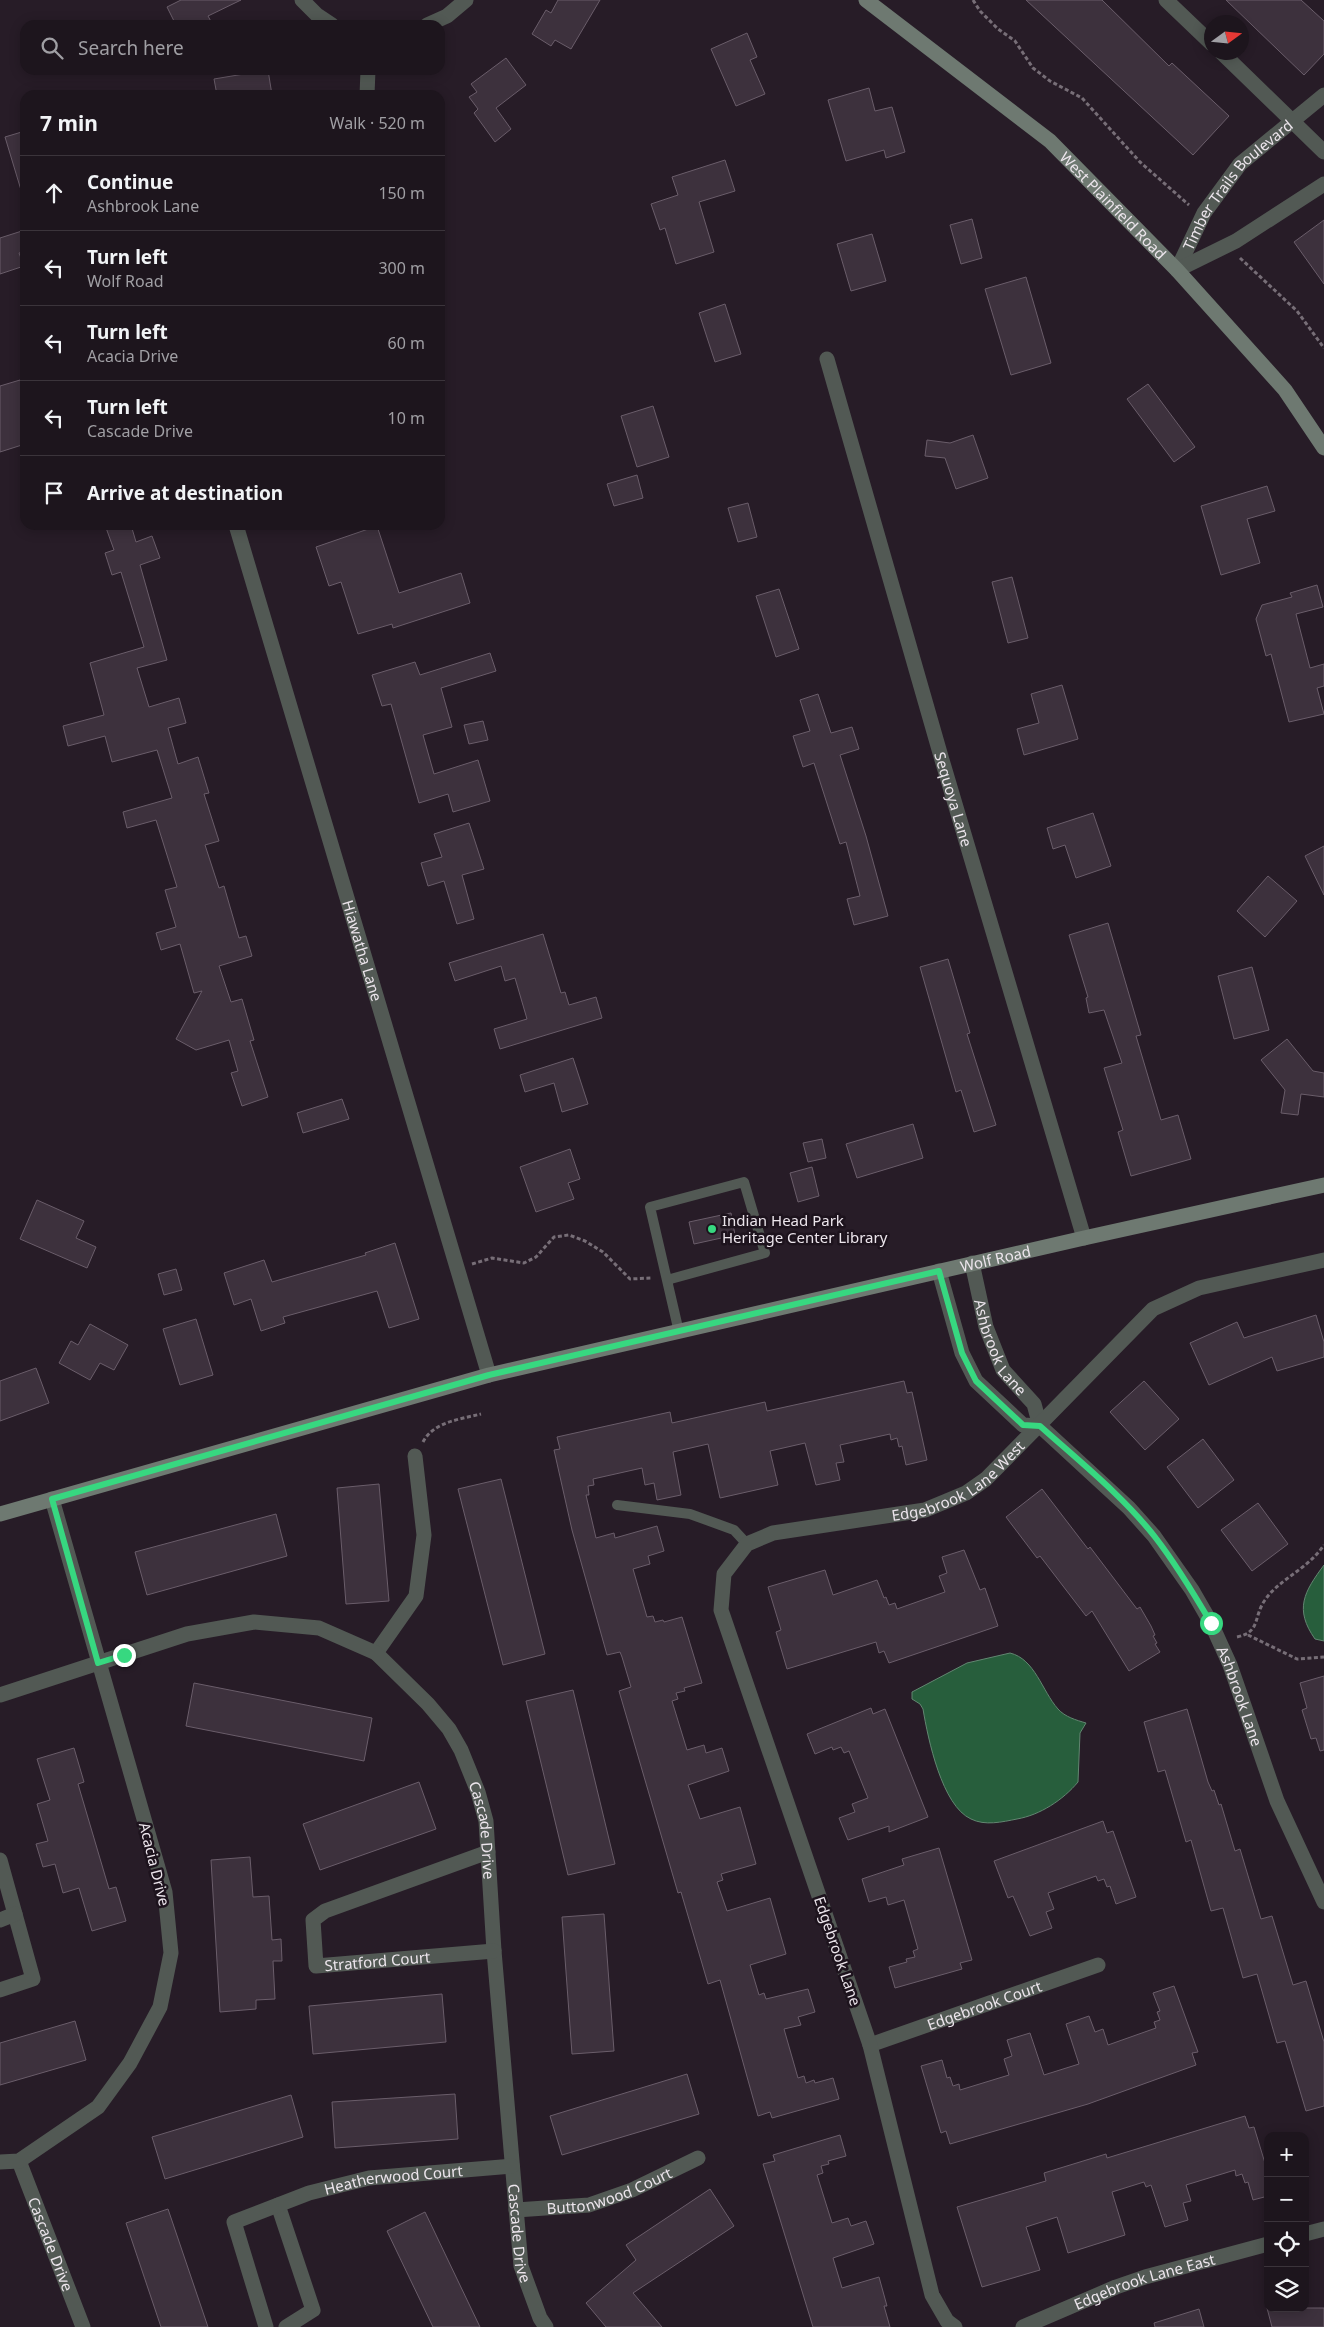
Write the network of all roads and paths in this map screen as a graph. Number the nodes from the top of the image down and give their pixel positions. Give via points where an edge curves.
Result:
1 (302, 0) edge
2 (466, 0) edge
3 (866, 0) edge
4 (973, 0) edge
5 (1166, 0) edge
6 (324, 20) edge
7 (438, 20) edge
8 (1204, 36) edge
9 (1229, 60) edge
10 (368, 75) edge
11 (367, 90) edge
12 (1324, 95) edge
13 (1292, 122) junction
14 (1324, 152) edge
15 (1324, 184) edge
16 (1201, 220) junction
17 (1228, 245) junction
18 (1177, 270) junction
19 (1324, 348) edge
20 (827, 359) dead end
21 (1324, 448) edge
22 (237, 530) edge
23 (1324, 1185) edge
24 (1084, 1238) junction
25 (1324, 1260) edge
26 (972, 1263) junction
27 (457, 1269) junction
28 (939, 1271) junction
29 (667, 1280) junction
30 (679, 1332) junction
31 (489, 1375) junction
32 (481, 1414) dead end
33 (1040, 1426) junction
34 (416, 1456) joint
35 (52, 1499) junction
36 (617, 1505) dead end
37 (0, 1514) edge
38 (747, 1544) junction
39 (1324, 1545) edge
40 (724, 1574) joint
41 (1248, 1635) junction
42 (1220, 1642) junction
43 (376, 1653) junction
44 (1324, 1657) edge
45 (98, 1663) junction
46 (0, 1695) edge
47 (488, 1852) junction
48 (0, 1860) edge
49 (1324, 1902) edge
50 (16, 1914) junction
51 (0, 1920) edge
52 (494, 1951) junction
53 (1098, 1965) dead end
54 (0, 1990) edge
55 (870, 2045) junction
56 (698, 2158) dead end
57 (19, 2161) junction
58 (0, 2162) edge
59 (512, 2166) junction
60 (278, 2205) junction
61 (516, 2210) junction
62 (1324, 2229) edge
63 (1309, 2233) edge
64 (1264, 2245) edge
65 (83, 2327) edge
66 (266, 2327) edge
67 (286, 2327) edge
68 (546, 2327) edge
69 (955, 2327) edge
70 (1023, 2327) edge

1 - 6 street
2 - 7 street
3 - 18 street, West Plainfield Road via 1050,141
4 - 16 path via 998,29 1015,41 1033,68 1082,98 1146,168 1172,188
5 - 8 street
9 - 13 street
10 - 11 street
12 - 13 street, Timber Trails Boulevard
13 - 14 street
13 - 16 street, Timber Trails Boulevard via 1240,164
15 - 17 street, Timber Trails Boulevard
16 - 18 street, Timber Trails Boulevard
17 - 18 street, Timber Trails Boulevard
17 - 19 path via 1297,311
18 - 21 street, West Plainfield Road via 1285,390
20 - 24 street, Sequoya Lane
22 - 27 street, Hiawatha Lane
23 - 24 street, Wolf Road
24 - 26 street, Wolf Road
25 - 33 street, Edgebrook Lane West via 1199,1288 1153,1308
26 - 28 street, Wolf Road
26 - 33 street, Ashbrook Lane via 986,1327 1003,1370 1034,1404
27 - 29 path via 492,1258 524,1264 536,1257 554,1237 569,1236 603,1252 630,1279
27 - 31 street, Hiawatha Lane
28 - 30 street, Wolf Road
28 - 33 street, Ashbrook Lane via 962,1353 976,1381 1023,1425
29 - 29 lane via 765,1253 744,1182 650,1207
29 - 30 lane
30 - 31 street, Wolf Road
31 - 35 street, Wolf Road
32 - 34 path via 449,1421 426,1437
33 - 38 street, Edgebrook Lane West via 986,1479 950,1501 925,1510 772,1533
33 - 42 street, Ashbrook Lane via 1129,1508 1154,1536 1192,1590
34 - 43 street via 424,1535 416,1596
35 - 37 street, Wolf Road
35 - 45 street, Acacia Drive
36 - 38 lane via 690,1514 734,1530
38 - 40 street, Edgebrook Lane West
39 - 41 path via 1302,1570 1264,1600
40 - 55 street, Edgebrook Lane via 721,1610
41 - 42 path
41 - 44 path via 1297,1659
42 - 49 street, Ashbrook Lane via 1277,1801
43 - 45 street, Cascade Drive via 319,1628 254,1622 187,1634
43 - 47 street, Cascade Drive via 428,1704 461,1750 486,1821
45 - 46 street, Cascade Drive
45 - 57 street, Acacia Drive via 165,1892 171,1953 160,2007 130,2063 98,2107
47 - 52 street, Cascade Drive
47 - 52 street, Stratford Court via 325,1911 312,1920 316,1966
48 - 50 street
50 - 51 street
50 - 54 street via 34,1979
52 - 59 street, Cascade Drive
53 - 55 street, Edgebrook Court
55 - 69 street, Edgebrook Lane via 932,2295 947,2321
56 - 61 street, Buttonwood Court via 632,2190 589,2205
57 - 58 street
57 - 65 street, Cascade Drive
59 - 60 street, Heatherwood Court via 369,2178 309,2193
59 - 61 street, Cascade Drive
60 - 66 street, Heatherwood Court via 234,2222
60 - 67 street via 313,2310
61 - 68 street, Cascade Drive via 521,2266
62 - 63 street
64 - 70 street, Edgebrook Lane East via 1138,2280

